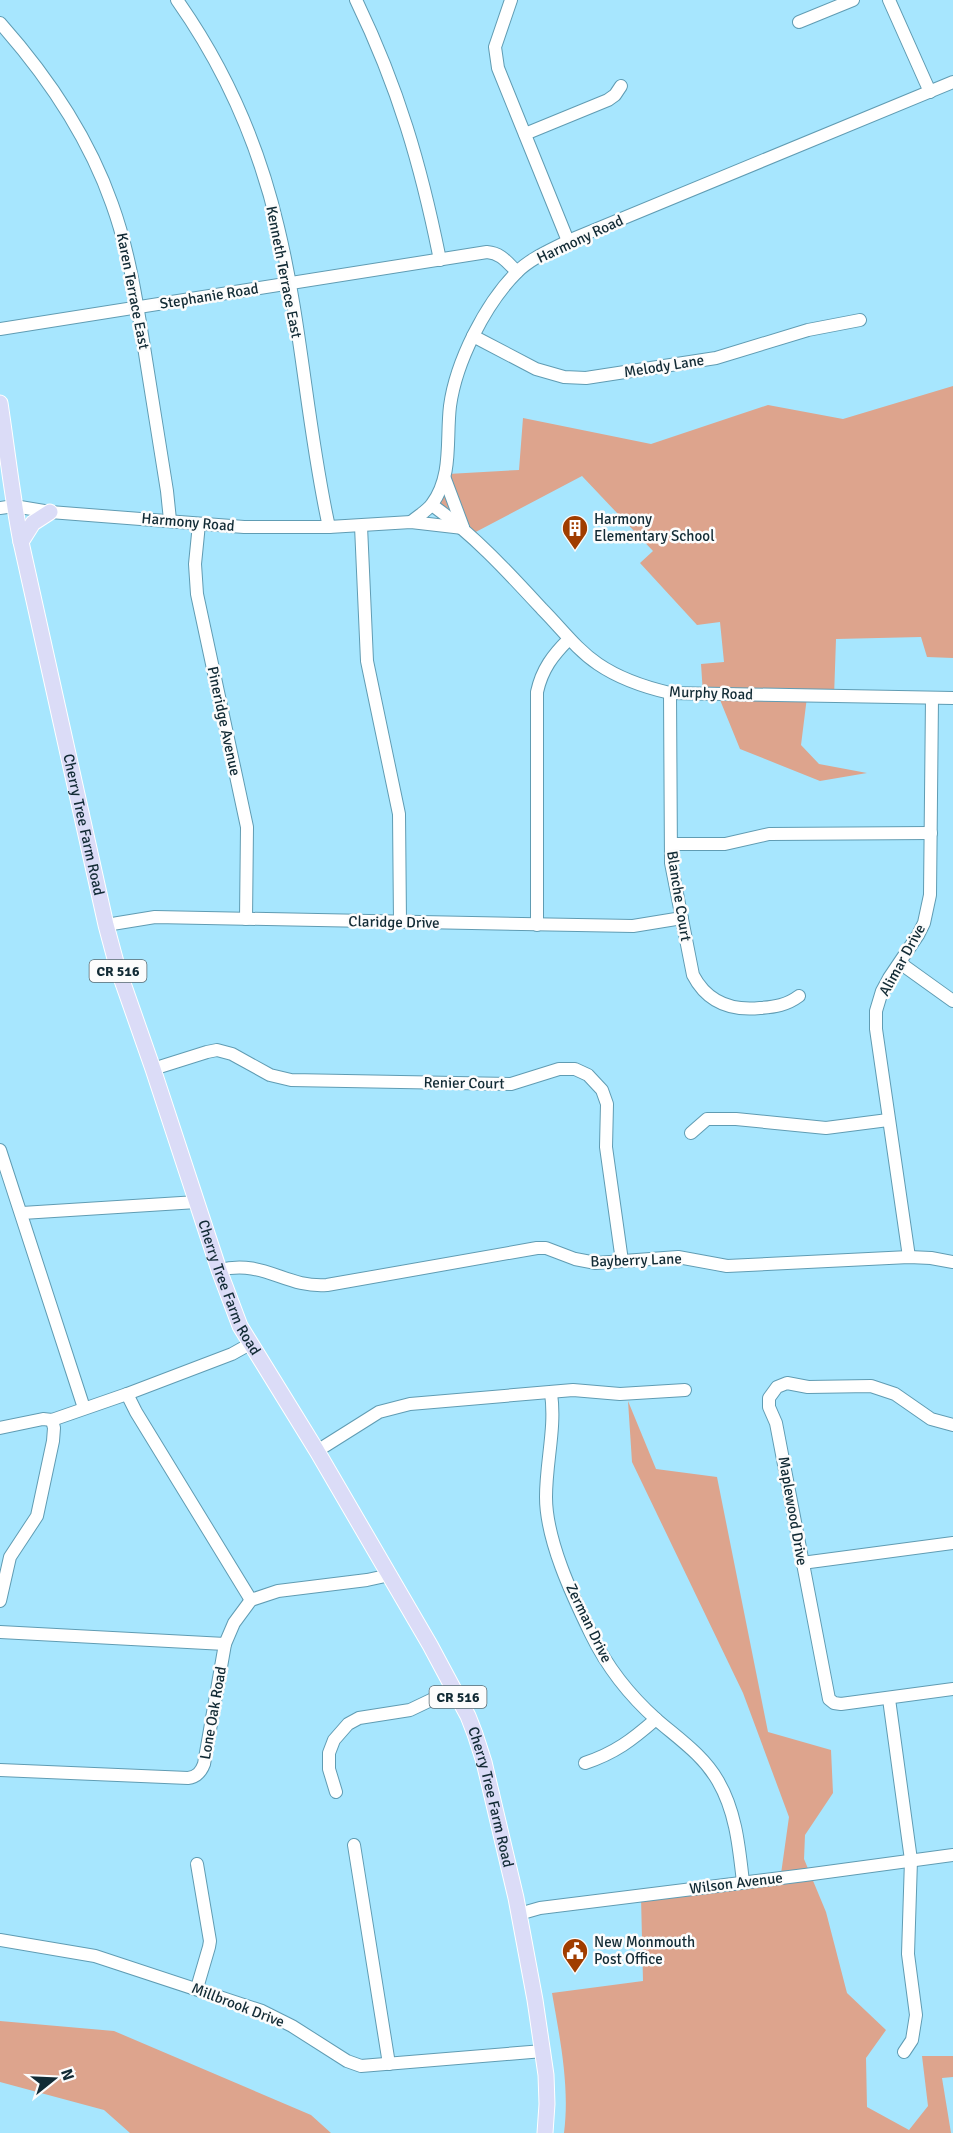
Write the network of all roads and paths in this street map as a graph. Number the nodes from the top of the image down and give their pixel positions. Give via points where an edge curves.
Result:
1 (177, 0) edge
2 (356, 0) edge
3 (511, 0) edge
4 (853, 0) edge
5 (890, 0) edge
6 (799, 22) dead end
7 (0, 23) edge
8 (953, 82) edge
9 (621, 86) dead end
10 (930, 92) junction
11 (525, 134) junction
12 (568, 241) junction
13 (440, 260) junction
14 (517, 272) junction
15 (289, 284) junction
16 (138, 308) junction
17 (860, 320) dead end
18 (0, 329) edge
19 (473, 336) junction
20 (0, 403) edge
21 (445, 479) junction
22 (432, 505) junction
23 (7, 507) edge
24 (50, 512) junction
25 (170, 520) junction
26 (411, 522) junction
27 (199, 524) junction
28 (361, 526) junction
29 (329, 527) junction
30 (463, 528) junction
31 (21, 542) junction
32 (569, 639) junction
33 (670, 693) junction
34 (932, 698) junction
35 (953, 698) edge
36 (931, 833) junction
37 (671, 844) junction
38 (681, 918) junction
39 (246, 919) junction
40 (400, 922) junction
41 (106, 925) junction
42 (537, 925) junction
43 (900, 963) junction
44 (800, 996) dead end
45 (953, 1001) edge
46 (153, 1069) junction
47 (888, 1120) junction
48 (691, 1133) dead end
49 (0, 1150) edge
50 (197, 1202) junction
51 (22, 1214) junction
52 (909, 1257) junction
53 (622, 1261) junction
54 (953, 1262) edge
55 (219, 1270) junction
56 (250, 1344) junction
57 (685, 1390) dead end
58 (551, 1393) junction
59 (127, 1394) junction
60 (84, 1408) junction
61 (52, 1420) junction
62 (953, 1425) edge
63 (0, 1428) edge
64 (317, 1451) junction
65 (953, 1543) edge
66 (802, 1563) junction
67 (390, 1575) junction
68 (251, 1600) junction
69 (0, 1601) edge
70 (0, 1632) edge
71 (225, 1644) junction
72 (454, 1689) junction
73 (953, 1689) edge
74 (889, 1699) junction
75 (656, 1719) junction
76 (585, 1763) dead end
77 (0, 1770) edge
78 (336, 1792) dead end
79 (354, 1845) dead end
80 (953, 1855) edge
81 (911, 1860) junction
82 (197, 1864) dead end
83 (743, 1882) junction
84 (519, 1914) junction
85 (0, 1940) edge
86 (197, 1988) junction
87 (543, 2050) junction
88 (903, 2052) dead end
89 (389, 2064) junction
90 (545, 2133) edge

1 - 15 street, Kenneth Terrace East via 212,56 251,139 270,196
2 - 13 street via 410,132
3 - 11 street via 495,58
4 - 6 street
5 - 10 street
7 - 16 street, Karen Terrace East via 41,72 90,152 121,229
8 - 10 street, Harmony Road
9 - 11 street via 608,100
10 - 12 street, Harmony Road
11 - 12 street
12 - 14 street, Harmony Road
13 - 14 street, Stephanie Road via 494,253
13 - 15 street, Stephanie Road
14 - 19 street, Harmony Road
15 - 16 street, Stephanie Road
15 - 29 street, Kenneth Terrace East
16 - 18 street, Stephanie Road
16 - 25 street, Karen Terrace East
17 - 19 street, Melody Lane via 808,330 716,358 586,378 536,369
19 - 21 street, Harmony Road via 454,387
20 - 23 main road, Cherry Tree Farm Road / CR 516 via 12,483
21 - 22 street, Harmony Road
21 - 30 street
22 - 26 street, Harmony Road
22 - 30 street, Murphy Road
23 - 24 street, Harmony Road
23 - 31 main road, Cherry Tree Farm Road / CR 516
24 - 25 street, Harmony Road
24 - 31 main road via 33,523
25 - 27 street, Harmony Road
26 - 28 street, Harmony Road
26 - 30 street
27 - 29 street, Harmony Road
27 - 39 street, Pineridge Avenue via 197,594 247,827
28 - 29 street, Harmony Road
28 - 40 street via 367,661 399,814
30 - 32 street, Murphy Road
31 - 41 main road, Cherry Tree Farm Road / CR 516
32 - 33 street, Murphy Road via 613,674
32 - 42 street via 550,658 537,692
33 - 34 street, Murphy Road
33 - 37 street, Blanche Court
34 - 35 street, Murphy Road
34 - 36 street, Alimar Drive
36 - 37 street via 769,834 725,844
36 - 43 street, Alimar Drive via 928,909 918,935
37 - 38 street, Blanche Court
38 - 42 street, Claridge Drive via 633,926
38 - 44 street, Blanche Court via 693,975 711,997 731,1007 748,1009 786,1005
39 - 40 street, Claridge Drive
39 - 41 street, Claridge Drive via 155,917
40 - 42 street, Claridge Drive
41 - 46 main road, Cherry Tree Farm Road / CR 516
43 - 45 street
43 - 47 street, Alimar Drive via 882,991 876,1011
46 - 50 main road, Cherry Tree Farm Road / CR 516
46 - 53 street, Renier Court via 217,1050 270,1075 291,1080 511,1084 559,1069 581,1071 596,1082 607,1104 606,1147
47 - 48 street via 826,1128 707,1119
47 - 52 street, Alimar Drive
49 - 51 street
50 - 51 street
50 - 55 main road, Cherry Tree Farm Road / CR 516
51 - 60 street
52 - 53 street, Bayberry Lane via 727,1266 678,1257
52 - 54 street, Bayberry Lane
53 - 55 street, Bayberry Lane via 581,1261 537,1248 315,1286 250,1267
55 - 56 main road, Cherry Tree Farm Road / CR 516
56 - 59 street
56 - 64 main road, Cherry Tree Farm Road / CR 516
57 - 58 street
58 - 64 street via 394,1407 379,1412
58 - 75 street, Zerman Drive via 553,1421 546,1499 557,1553 598,1647 622,1682
59 - 60 street
59 - 68 street
60 - 61 street
61 - 63 street
61 - 69 street via 53,1441 37,1516 10,1557
62 - 66 street, Maplewood Drive via 931,1419 895,1394 871,1386 808,1387 787,1383 777,1387 769,1398 769,1407 776,1424
64 - 67 main road, Cherry Tree Farm Road / CR 516
65 - 66 street
66 - 74 street, Maplewood Drive via 829,1699 841,1704
67 - 68 street via 278,1591
67 - 72 main road, Cherry Tree Farm Road / CR 516
68 - 71 street, Lone Oak Road
70 - 71 street
71 - 77 street, Lone Oak Road via 204,1764 195,1777
72 - 78 street via 410,1710 358,1718 348,1724 329,1753
72 - 84 main road, Cherry Tree Farm Road / CR 516 via 484,1762
73 - 74 street, Maplewood Drive
74 - 81 street
75 - 76 street via 616,1751
75 - 83 street, Zerman Drive via 700,1757 719,1781 734,1818
79 - 89 street
80 - 81 street, Wilson Avenue
81 - 83 street, Wilson Avenue
81 - 88 street via 908,1954 916,2015 912,2040
82 - 86 street via 210,1947
83 - 84 street, Wilson Avenue
84 - 87 main road, Cherry Tree Farm Road / CR 516
85 - 86 street, Millbrook Drive via 83,1953
86 - 89 street, Millbrook Drive via 276,2017 355,2065
87 - 89 street, Millbrook Drive
87 - 90 main road, Cherry Tree Farm Road / CR 516

